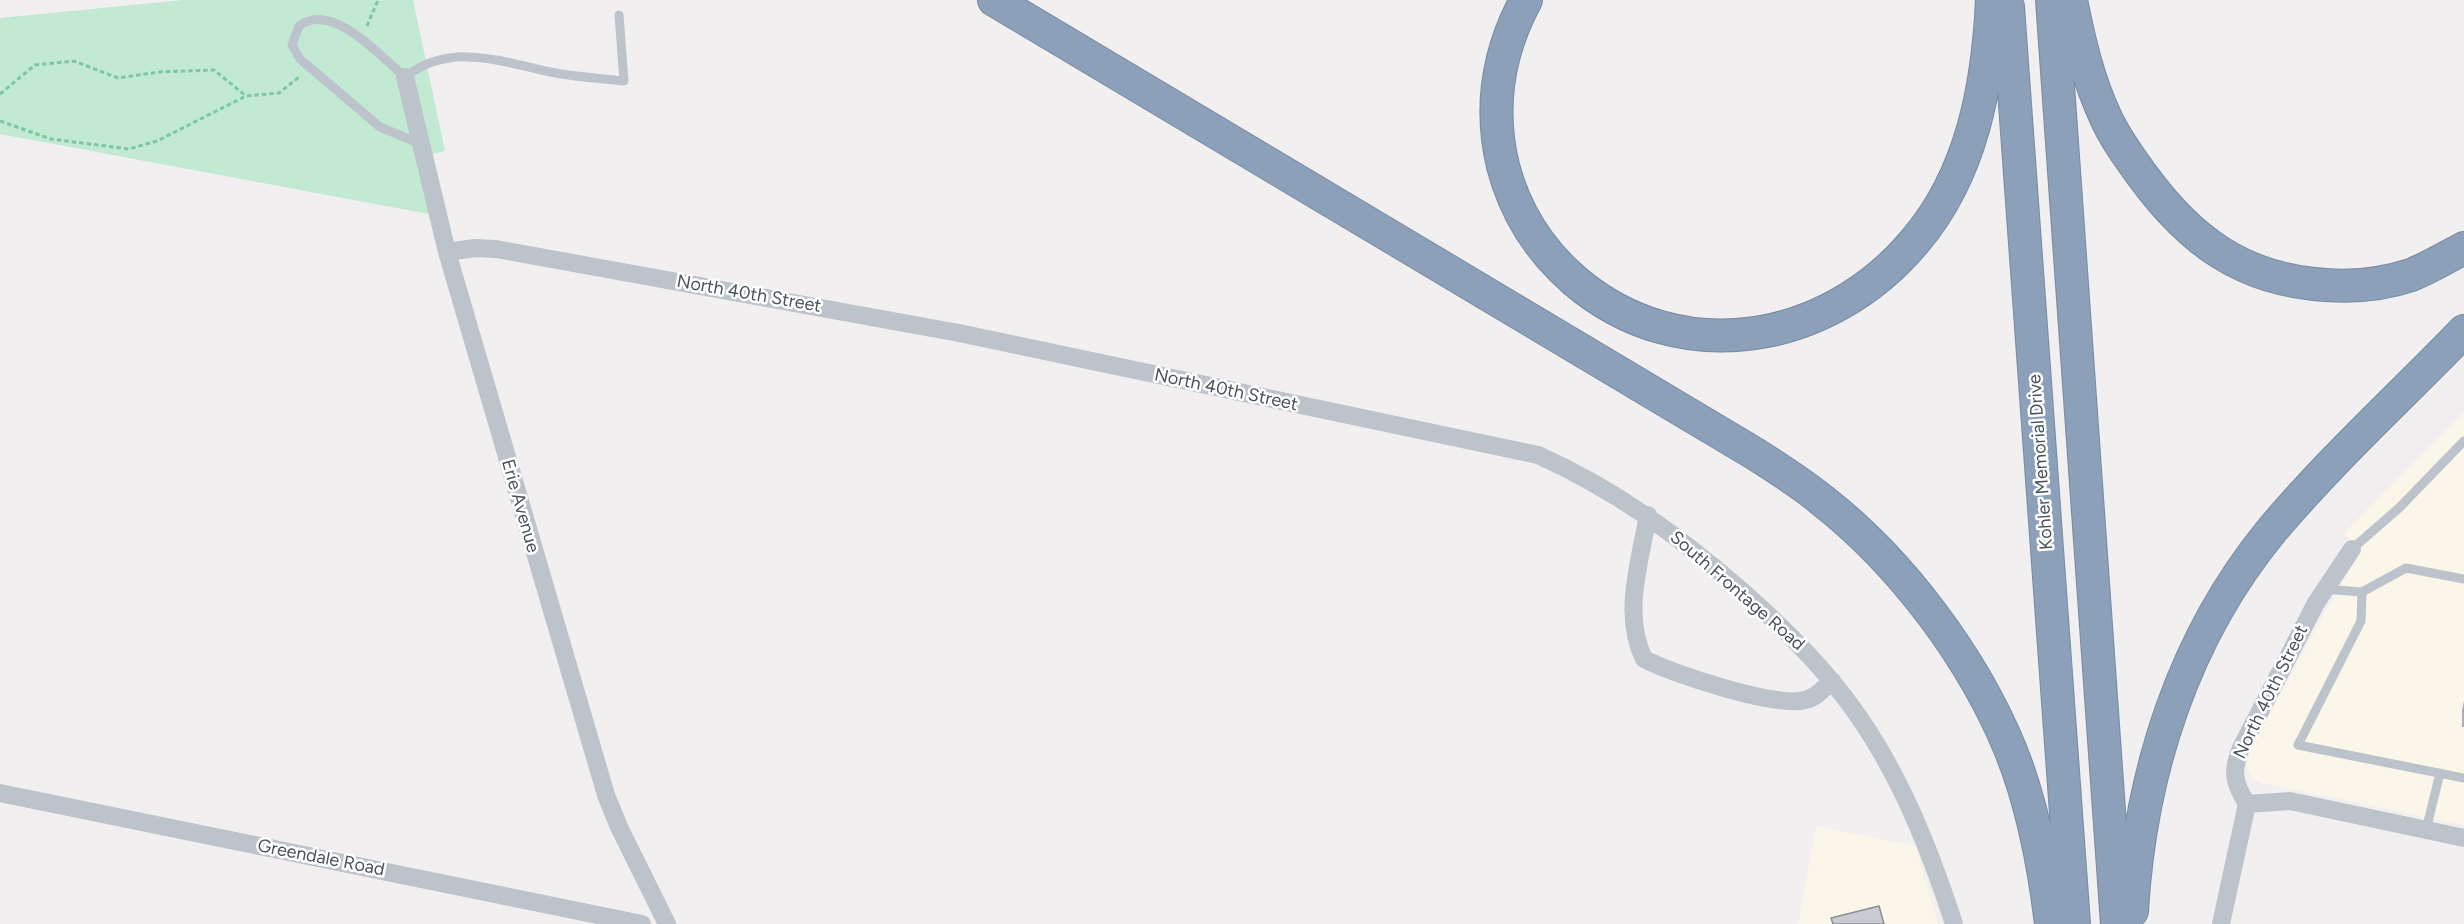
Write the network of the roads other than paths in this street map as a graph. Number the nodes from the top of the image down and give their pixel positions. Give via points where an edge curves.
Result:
1 (994, 0) edge
2 (1526, 0) edge
3 (1992, 0) edge
4 (2007, 0) edge
5 (2052, 0) edge
6 (2071, 0) edge
7 (619, 15) dead end
8 (405, 77) junction
9 (421, 144) junction
10 (2464, 248) edge
11 (447, 252) junction
12 (2464, 331) edge
13 (2464, 441) edge
14 (1648, 516) junction
15 (2352, 549) joint
16 (2464, 579) edge
17 (2324, 590) junction
18 (2361, 592) junction
19 (1832, 681) junction
20 (2440, 773) junction
21 (2464, 778) edge
22 (0, 793) edge
23 (2247, 804) junction
24 (2426, 830) junction
25 (2464, 838) edge
26 (642, 924) edge
27 (667, 924) edge
28 (1953, 924) edge
29 (2051, 924) edge
30 (2074, 924) edge
31 (2117, 924) edge
32 (2132, 924) edge
33 (2221, 924) edge

1 - 29 highway via 1752,452 1794,478 1851,525 1942,627 1995,718 2011,751 2034,825
2 - 3 highway via 1512,25 1503,55 1496,117 1509,189 1530,231 1554,263 1588,292 1630,317 1669,330 1724,337 1761,334 1806,321 1845,301 1915,242 1954,181 1970,143 1982,96
4 - 30 highway, Kohler Memorial Drive
5 - 31 highway
6 - 10 highway via 2094,90 2123,149 2186,228 2222,255 2275,278 2338,286 2370,284 2411,274
7 - 8 lane via 624,81 468,56 430,62
8 - 9 street, Erie Avenue
8 - 9 lane via 339,23 302,23 295,34 292,45 296,55 309,67 380,127
9 - 11 street, Erie Avenue
11 - 14 street, North 40th Street via 496,249 767,297 959,333 1493,445 1538,455
11 - 27 street, Erie Avenue via 606,795
12 - 32 highway via 2271,531 2233,583 2202,638 2165,725 2148,784 2135,863
13 - 15 lane via 2399,508
14 - 19 street, South Frontage Road via 1696,551 1768,614
14 - 19 street via 1634,591 1634,629 1644,659 1666,671 1796,702 1808,700
15 - 17 street, North 40th Street
16 - 18 lane via 2406,568
17 - 18 lane
17 - 23 street, North 40th Street via 2236,759 2236,787
18 - 20 lane via 2361,621 2298,745
19 - 28 street, South Frontage Road via 1855,711 1892,774 1923,838
20 - 21 lane
20 - 24 lane
22 - 26 street, Greendale Road
23 - 24 street via 2296,802
23 - 33 street
24 - 25 street

